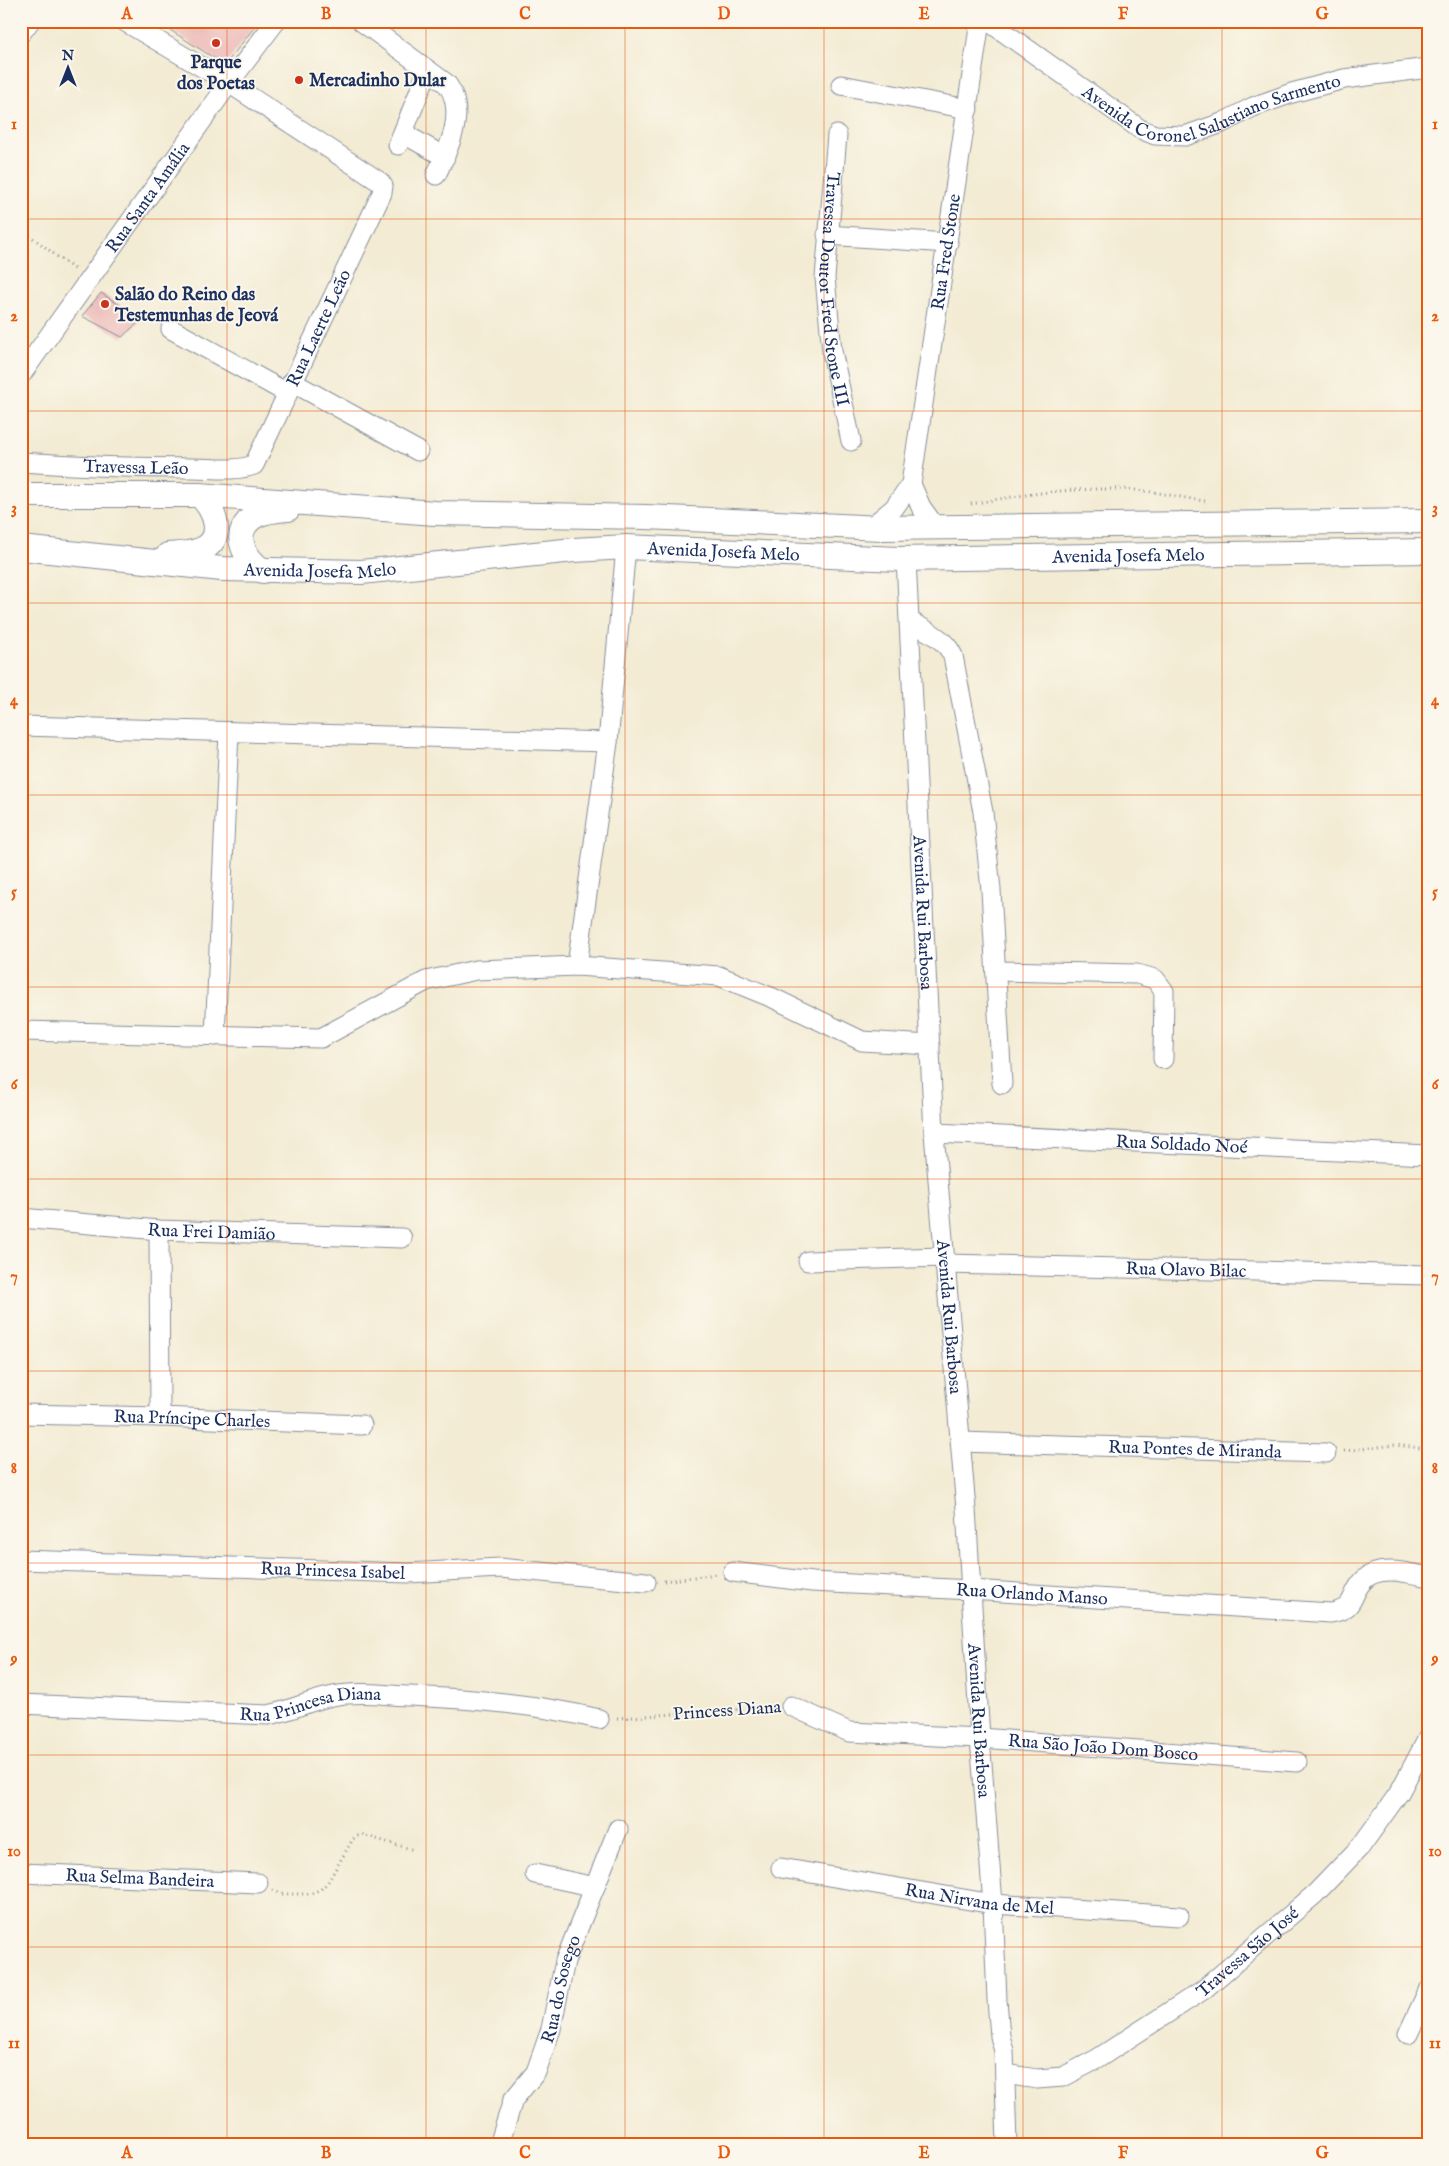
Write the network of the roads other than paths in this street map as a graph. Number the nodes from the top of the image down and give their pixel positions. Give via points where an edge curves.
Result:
1 (30, 21) edge
2 (124, 21) edge
3 (276, 21) edge
4 (361, 21) edge
5 (980, 21) edge
6 (988, 21) edge
7 (21, 33) edge
8 (1428, 68) edge
9 (428, 70) junction
10 (228, 83) junction
11 (841, 85) dead end
12 (968, 109) junction
13 (837, 135) dead end
14 (445, 157) junction
15 (436, 175) dead end
16 (827, 235) junction
17 (948, 244) junction
18 (171, 329) dead end
19 (21, 375) edge
20 (290, 387) junction
21 (852, 441) dead end
22 (418, 451) dead end
23 (21, 462) edge
24 (250, 466) joint
25 (146, 468) junction
26 (911, 484) junction
27 (21, 494) edge
28 (146, 494) junction
29 (199, 495) junction
30 (327, 505) junction
31 (1428, 521) edge
32 (871, 527) junction
33 (937, 529) junction
34 (626, 547) junction
35 (21, 548) edge
36 (1428, 551) edge
37 (129, 559) junction
38 (906, 559) junction
39 (263, 571) junction
40 (910, 621) junction
41 (21, 726) edge
42 (229, 732) junction
43 (608, 742) junction
44 (577, 966) junction
45 (996, 972) junction
46 (21, 1031) edge
47 (215, 1036) junction
48 (930, 1045) junction
49 (1163, 1059) dead end
50 (1002, 1084) dead end
51 (934, 1133) junction
52 (1428, 1155) edge
53 (21, 1218) edge
54 (159, 1230) junction
55 (402, 1238) dead end
56 (808, 1261) dead end
57 (944, 1261) junction
58 (1428, 1275) edge
59 (21, 1414) edge
60 (160, 1416) junction
61 (362, 1425) dead end
62 (960, 1442) junction
63 (1326, 1453) road end
64 (21, 1560) edge
65 (733, 1572) road end
66 (1428, 1577) edge
67 (646, 1582) road end
68 (971, 1590) junction
69 (21, 1704) edge
70 (791, 1706) road end
71 (598, 1719) road end
72 (849, 1732) joint
73 (980, 1738) junction
74 (1428, 1738) edge
75 (1296, 1762) dead end
76 (618, 1829) dead end
77 (781, 1868) dead end
78 (21, 1873) edge
79 (535, 1874) dead end
80 (258, 1883) road end
81 (594, 1887) junction
82 (993, 1904) junction
83 (1179, 1916) dead end
84 (1428, 1990) edge
85 (1408, 2034) dead end
86 (1005, 2074) junction
87 (499, 2145) edge
88 (1007, 2145) edge

1 - 7 street
2 - 10 street
3 - 10 street, Rua Santa Amália
4 - 9 street
5 - 12 street, Rua Fred Stone
6 - 8 street, Avenida Coronel Salustiano Sarmento via 1132,124 1155,134 1171,136 1185,136 1292,93 1344,79
9 - 14 street via 452,91 455,124
9 - 14 street via 401,139
10 - 19 street, Rua Santa Amália
10 - 20 street, Rua Laerte Leão via 383,186
11 - 12 street
12 - 17 street, Rua Fred Stone
13 - 16 street, Travessa Doutor Fred Stone III
14 - 15 street
16 - 17 street
16 - 21 street, Travessa Doutor Fred Stone III via 825,278 832,351
17 - 26 street, Rua Fred Stone
18 - 20 street
20 - 22 street
20 - 24 street, Rua Laerte Leão via 256,461
23 - 25 street, Travessa Leão
24 - 25 street, Travessa Leão via 225,469
25 - 28 street
26 - 32 street, Rua Fred Stone via 894,508
26 - 33 street via 921,507
27 - 28 main road, Avenida Josefa Melo
28 - 29 main road, Avenida Josefa Melo
29 - 30 main road, Avenida Josefa Melo
29 - 37 main road via 210,507 216,523 211,544 200,550
30 - 32 main road, Avenida Josefa Melo via 435,513 646,517
30 - 39 main road via 269,512 250,520 243,529 242,547 254,565
31 - 33 main road, Avenida Josefa Melo
32 - 33 main road, Avenida Josefa Melo
34 - 38 main road, Avenida Josefa Melo
34 - 39 main road, Avenida Josefa Melo via 361,572
34 - 43 street
35 - 37 main road, Avenida Josefa Melo
36 - 38 main road, Avenida Josefa Melo
37 - 39 main road, Avenida Josefa Melo
38 - 40 street, Avenida Rui Barbosa
40 - 45 street via 939,638 953,656 983,812
40 - 48 street, Avenida Rui Barbosa
41 - 42 street
42 - 43 street
42 - 47 street
43 - 44 street
44 - 47 street via 476,970 426,981 320,1038
44 - 48 street via 719,976 773,998 862,1042
45 - 49 street via 1137,974 1155,979 1164,991
45 - 50 street
46 - 47 street
48 - 51 street, Avenida Rui Barbosa
51 - 52 street, Rua Soldado Noé
51 - 57 street, Avenida Rui Barbosa
53 - 54 street, Rua Frei Damião
54 - 55 street, Rua Frei Damião
54 - 60 street
56 - 57 street, Rua Olavo Bilac
57 - 58 street, Rua Olavo Bilac
57 - 62 street, Avenida Rui Barbosa
59 - 60 street, Rua Príncipe Charles
60 - 61 street, Rua Príncipe Charles
62 - 63 street, Rua Pontes de Miranda
62 - 68 street, Avenida Rui Barbosa
64 - 67 street, Rua Princesa Isabel via 408,1573 500,1568
65 - 68 street, Rua Orlando Manso via 812,1582
66 - 68 street, Rua Orlando Manso via 1389,1571 1369,1576 1358,1587 1351,1604 1332,1613
68 - 73 street, Avenida Rui Barbosa
69 - 71 street, Rua Princesa Diana via 268,1715 349,1694 466,1699 539,1707
70 - 72 street, Princess Diana
72 - 73 street, Rua São João Dom Bosco
73 - 75 street, Rua São João Dom Bosco
73 - 82 street, Avenida Rui Barbosa
74 - 86 street, Travessa São José via 1399,1793 1361,1846 1315,1894 1203,1990 1097,2059 1063,2077 1037,2079
76 - 81 street, Rua do Sosego
77 - 82 street, Rua Nirvana de Mel
78 - 80 street, Rua Selma Bandeira
79 - 81 street
81 - 87 street, Rua do Sosego via 564,1961 551,2029 536,2072 513,2100
82 - 83 street, Rua Nirvana de Mel
82 - 86 street, Avenida Rui Barbosa via 997,2000
84 - 85 street
86 - 88 street, Avenida Rui Barbosa

